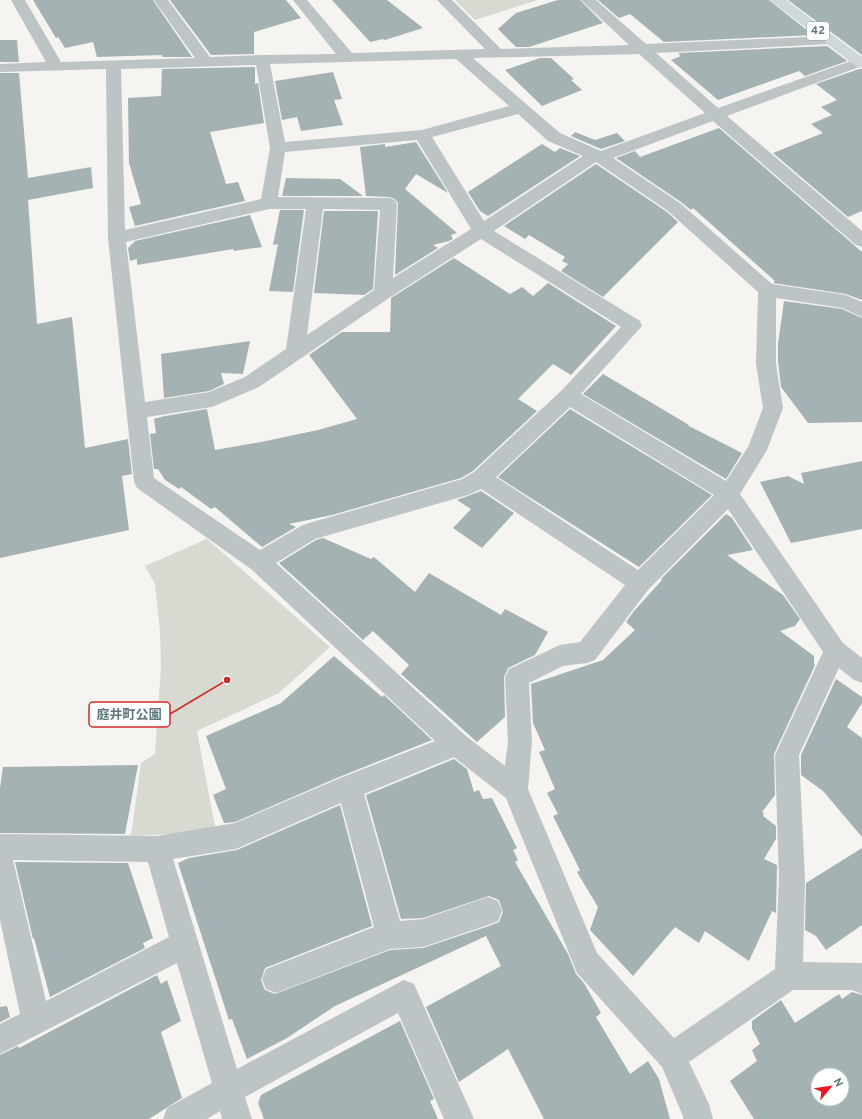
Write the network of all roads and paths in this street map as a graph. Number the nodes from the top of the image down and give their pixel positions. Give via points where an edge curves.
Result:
1 (18, 0) edge
2 (161, 0) edge
3 (300, 0) edge
4 (444, 0) edge
5 (588, 0) edge
6 (777, 0) edge
7 (830, 40) junction
8 (644, 49) junction
9 (497, 53) junction
10 (459, 54) junction
11 (347, 57) junction
12 (262, 59) junction
13 (205, 61) junction
14 (861, 62) edge
15 (113, 64) junction
16 (56, 66) junction
17 (0, 68) edge
18 (521, 108) junction
19 (716, 115) junction
20 (422, 135) junction
21 (278, 148) junction
22 (598, 156) junction
23 (269, 203) junction
24 (315, 203) junction
25 (481, 231) junction
26 (117, 238) junction
27 (862, 241) edge
28 (767, 290) junction
29 (382, 293) junction
30 (862, 310) edge
31 (295, 353) junction
32 (568, 396) junction
33 (136, 411) junction
34 (481, 478) junction
35 (729, 494) junction
36 (259, 562) junction
37 (640, 583) junction
38 (835, 651) junction
39 (862, 672) edge
40 (457, 744) junction
41 (350, 787) junction
42 (515, 789) junction
43 (0, 847) edge
44 (157, 850) junction
45 (0, 859) edge
46 (488, 911) dead end
47 (390, 935) junction
48 (184, 944) junction
49 (789, 976) junction
50 (276, 979) dead end
51 (862, 980) edge
52 (36, 1021) junction
53 (0, 1040) edge
54 (672, 1057) junction
55 (228, 1090) junction
56 (178, 1119) edge
57 (237, 1119) edge
58 (459, 1119) edge
59 (698, 1119) edge

1 - 16 street
2 - 13 street
3 - 11 street
4 - 9 street
5 - 8 street
6 - 7 main road, 42
7 - 8 street
7 - 14 main road, 42
8 - 9 street
8 - 19 street
9 - 10 street
10 - 11 street
10 - 18 street
11 - 12 street
12 - 13 street
12 - 21 street
13 - 15 street
14 - 19 street
15 - 16 street
15 - 26 street
16 - 17 street
18 - 20 street
18 - 22 street via 554,137
19 - 22 street
19 - 27 street
20 - 21 street
20 - 25 street
21 - 23 street
22 - 25 street
22 - 28 street via 674,207
23 - 24 street
23 - 26 street
24 - 29 street via 389,204
24 - 31 street
25 - 29 street
25 - 32 street via 633,326
26 - 33 street
28 - 30 street via 846,302
28 - 35 street via 766,364 773,408 757,450
29 - 31 street
31 - 33 street via 252,382 212,399
32 - 34 street
32 - 35 street
33 - 36 street via 144,482
34 - 36 street via 468,486 309,532
34 - 37 street
35 - 37 street
35 - 38 street
36 - 40 street
37 - 42 street via 587,652 560,656 517,677 520,742
38 - 39 street
38 - 49 street via 787,755 792,879
40 - 41 street
40 - 42 street
41 - 44 street via 236,836
41 - 47 street
42 - 54 street via 586,963
43 - 44 street
44 - 48 street
45 - 52 street
46 - 47 street via 423,933
47 - 50 street
48 - 52 street
48 - 55 street
49 - 51 street via 859,976
49 - 54 street
52 - 53 street
54 - 59 street
55 - 56 street
55 - 57 street
55 - 58 street via 404,994

